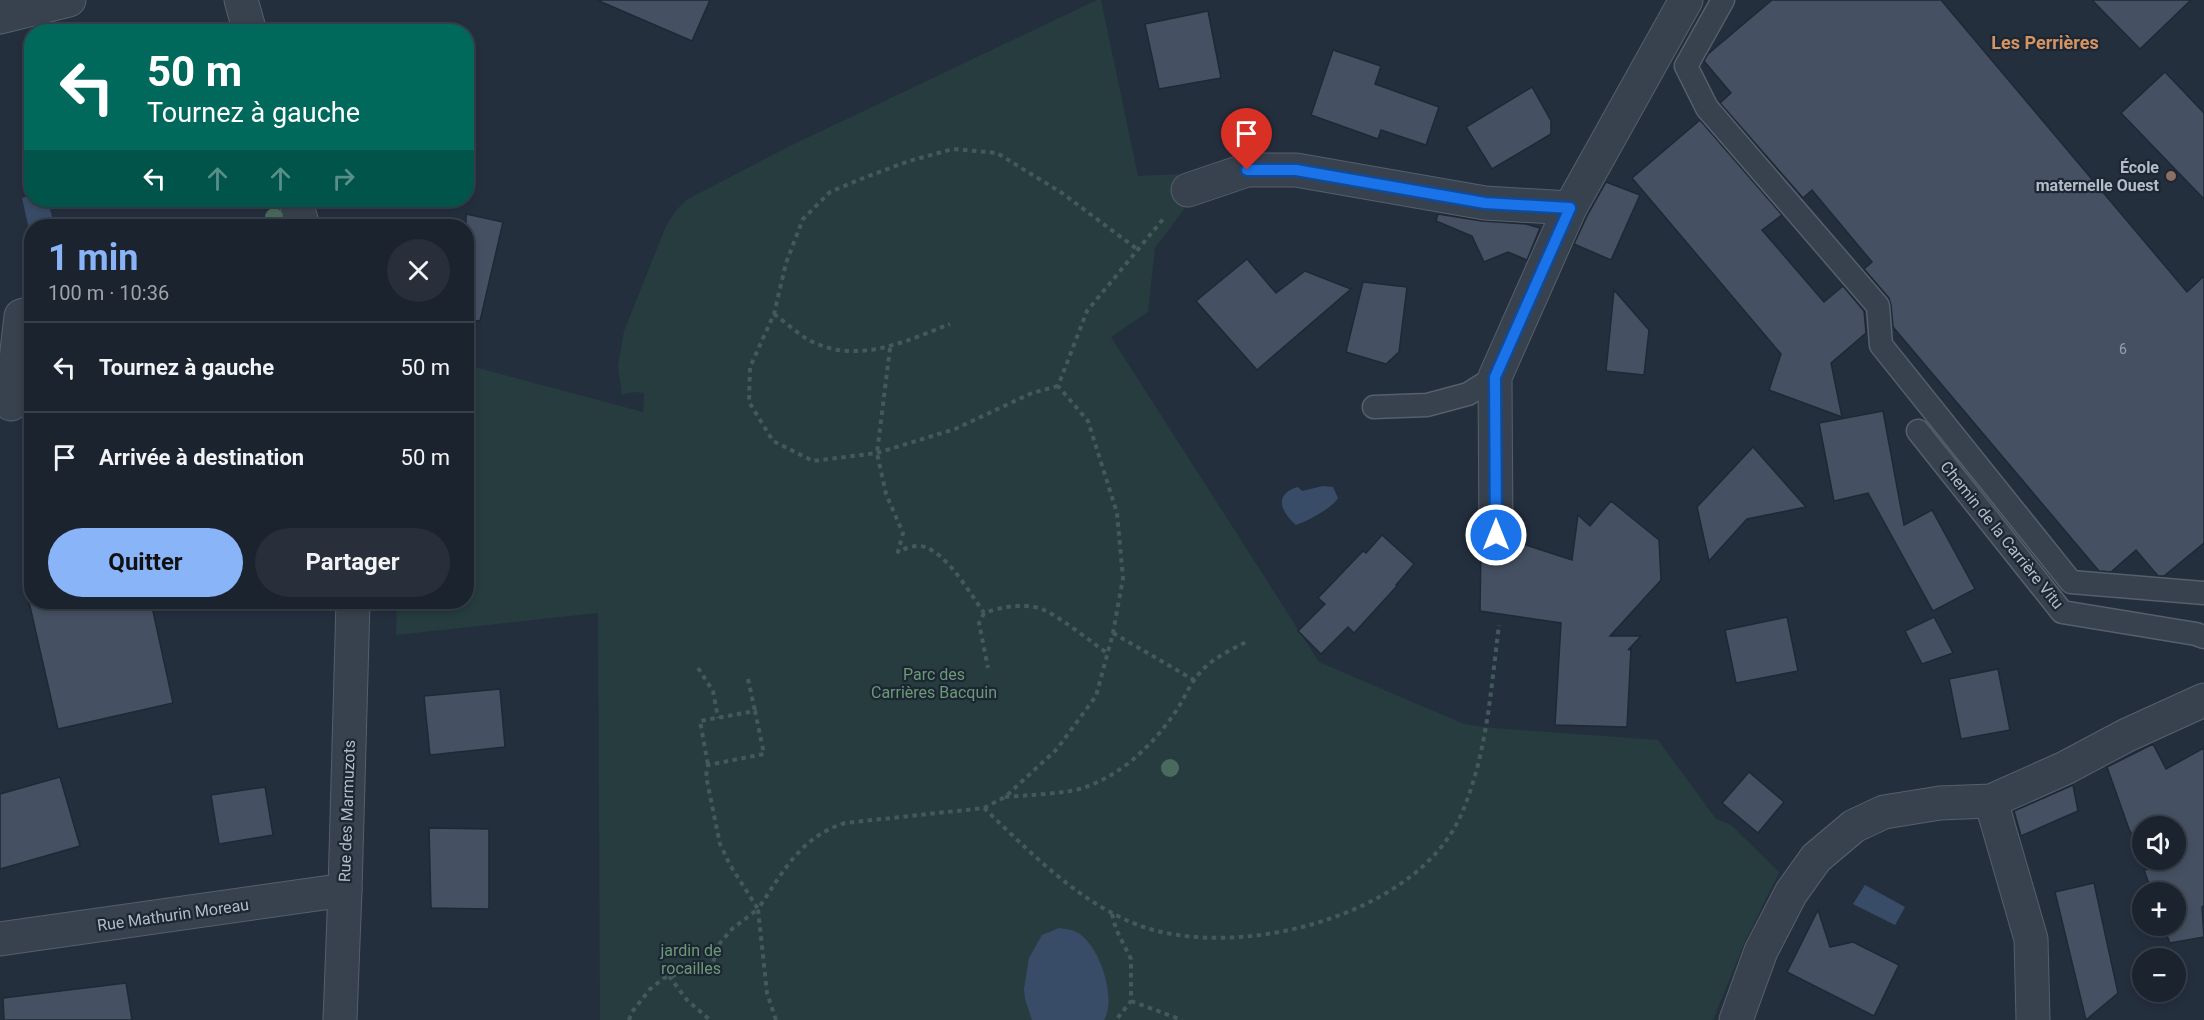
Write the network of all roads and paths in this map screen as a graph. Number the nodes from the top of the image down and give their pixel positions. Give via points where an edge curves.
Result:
1 (69, 0) edge
2 (241, 0) edge
3 (1686, 0) edge
4 (1723, 0) edge
5 (0, 16) edge
6 (248, 24) edge
7 (1188, 190) joint
8 (1570, 208) junction
9 (1137, 249) junction
10 (774, 314) junction
11 (24, 315) edge
12 (950, 324) dead end
13 (890, 348) junction
14 (1495, 377) junction
15 (1058, 386) junction
16 (11, 404) dead end
17 (1374, 407) dead end
18 (1918, 431) dead end
19 (877, 453) junction
20 (1496, 535) dead end
21 (2204, 593) edge
22 (353, 609) edge
23 (984, 613) junction
24 (1499, 625) dead end
25 (1113, 633) junction
26 (2204, 637) edge
27 (1246, 642) dead end
28 (1107, 653) junction
29 (698, 668) dead end
30 (988, 668) dead end
31 (748, 679) dead end
32 (1194, 680) junction
33 (2204, 700) edge
34 (755, 711) junction
35 (718, 718) junction
36 (708, 765) junction
37 (1005, 797) junction
38 (1991, 801) junction
39 (984, 808) junction
40 (345, 890) junction
41 (758, 909) junction
42 (1112, 913) junction
43 (0, 939) edge
44 (669, 976) junction
45 (1131, 1001) junction
46 (339, 1020) edge
47 (629, 1020) edge
48 (710, 1020) edge
49 (776, 1020) edge
50 (1116, 1020) edge
51 (1182, 1020) edge
52 (1736, 1020) edge
53 (2033, 1020) edge

1 - 5 street
2 - 6 street
3 - 8 street
4 - 21 lane via 1686,66 1707,108 1878,306 1881,345 2071,582
7 - 8 street via 1247,170 1296,170 1485,203
7 - 9 path
8 - 14 street
9 - 10 path via 1062,193 997,153 953,148 830,192 803,219 786,263
9 - 15 path via 1087,311
10 - 13 path via 807,339 836,351
10 - 19 path via 750,367 749,402 773,441 813,461
11 - 16 street
12 - 13 path
13 - 19 path
14 - 17 lane via 1468,394 1427,405
14 - 20 street
15 - 19 path via 1032,393 955,429
15 - 25 path via 1088,421 1117,513 1123,578
18 - 26 lane, Chemin de la Carrière Vitu via 2062,612
19 - 23 path via 886,494 903,533 898,552 908,546 924,546 941,558
22 - 40 street, Rue des Marmuzots
23 - 28 path via 1014,606 1043,609
23 - 30 path via 979,623
24 - 42 path via 1476,773 1460,817 1422,867 1354,909 1264,936 1190,938 1162,933
25 - 28 path
25 - 32 path
27 - 32 path via 1219,656
28 - 37 path via 1096,696 1057,749
29 - 35 path via 713,691
31 - 34 path
32 - 37 path via 1176,713 1156,738 1107,778 1081,789
33 - 38 street
34 - 35 path
34 - 36 path via 764,754
35 - 36 path via 700,721
36 - 41 path via 706,776 720,844
37 - 39 path
38 - 52 street via 1940,803 1884,812 1854,826 1816,858 1791,893 1761,951
38 - 53 street via 2031,939
39 - 41 path via 845,823 831,828 804,845
39 - 42 path via 1066,883
40 - 43 street, Rue Mathurin Moreau
40 - 46 street, Rue des Marmuzots
41 - 44 path via 732,929 707,967
41 - 49 path via 767,993
42 - 45 path via 1131,959
44 - 47 path via 650,989
44 - 48 path via 687,1000
45 - 50 path
45 - 51 path

